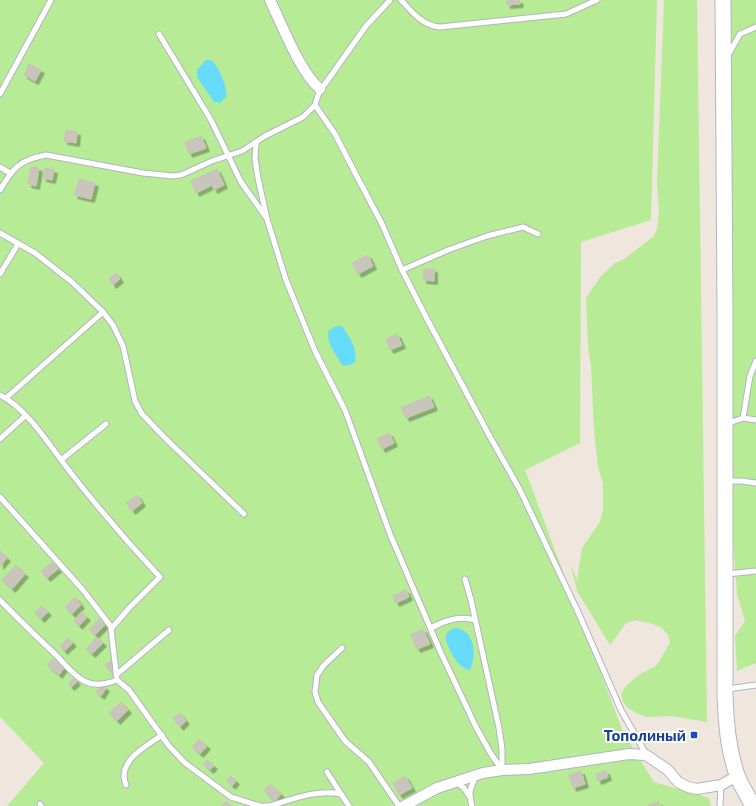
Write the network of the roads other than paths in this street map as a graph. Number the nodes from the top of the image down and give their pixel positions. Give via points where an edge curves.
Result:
1 (51, 0) edge
2 (270, 0) edge
3 (390, 0) edge
4 (401, 0) edge
5 (597, 0) edge
6 (723, 0) edge
7 (756, 27) edge
8 (159, 34) dead end
9 (723, 64) junction
10 (320, 89) junction
11 (0, 94) edge
12 (315, 105) junction
13 (256, 143) junction
14 (228, 156) junction
15 (0, 167) edge
16 (10, 173) junction
17 (0, 190) edge
18 (267, 219) junction
19 (0, 233) edge
20 (538, 234) dead end
21 (18, 244) junction
22 (402, 270) junction
23 (0, 274) edge
24 (102, 312) junction
25 (756, 361) edge
26 (0, 395) edge
27 (6, 398) junction
28 (25, 416) junction
29 (743, 418) junction
30 (756, 420) edge
31 (106, 424) dead end
32 (725, 424) junction
33 (0, 439) edge
34 (61, 460) junction
35 (725, 481) junction
36 (756, 484) edge
37 (0, 497) edge
38 (244, 514) dead end
39 (756, 571) edge
40 (726, 574) junction
41 (465, 579) dead end
42 (0, 600) edge
43 (475, 620) junction
44 (112, 628) junction
45 (431, 628) junction
46 (169, 630) dead end
47 (342, 648) dead end
48 (117, 678) junction
49 (756, 685) edge
50 (725, 689) junction
51 (162, 736) junction
52 (646, 755) junction
53 (502, 770) junction
54 (327, 772) dead end
55 (477, 775) junction
56 (737, 776) junction
57 (456, 782) junction
58 (126, 785) dead end
59 (721, 785) junction
60 (341, 794) junction
61 (469, 796) junction
62 (260, 806) edge
63 (264, 806) edge
64 (349, 806) edge
65 (399, 806) edge
66 (404, 806) edge
67 (472, 806) edge
68 (720, 806) edge
69 (753, 806) edge

1 - 11 lane
2 - 10 street via 305,71
3 - 10 lane via 366,26
4 - 5 lane via 421,21 440,27 566,14
6 - 9 street
7 - 9 lane via 740,34
8 - 14 lane via 211,120
9 - 32 street
10 - 12 lane
12 - 13 lane via 303,117
12 - 22 lane via 323,114 372,205
13 - 14 lane
13 - 18 lane via 255,159
14 - 16 lane via 173,176 46,156 22,163
14 - 18 lane via 241,182
15 - 16 lane
16 - 17 lane
18 - 45 lane via 286,280 315,351 345,410 390,534
19 - 21 lane
20 - 22 lane via 523,228 487,236
21 - 23 lane
21 - 24 lane via 35,253 72,282
22 - 52 lane via 520,490 621,710
24 - 27 lane
24 - 38 lane via 113,325 123,346 135,401 142,414
25 - 29 lane via 750,376
26 - 27 lane
27 - 28 lane
28 - 33 lane
28 - 34 lane
29 - 30 lane
29 - 32 lane
31 - 34 lane
32 - 35 street
34 - 44 lane via 160,578
35 - 36 lane
35 - 40 street
37 - 44 lane via 83,590
39 - 40 lane
40 - 50 street
41 - 43 lane
42 - 48 lane via 21,623 85,681 108,684
43 - 45 lane via 455,619
43 - 53 lane via 500,728
44 - 48 lane
45 - 53 lane via 476,727
46 - 48 lane
47 - 65 lane via 317,675 315,692 318,702 345,741 369,762
48 - 51 lane via 129,690
49 - 50 lane
50 - 56 street via 726,726
51 - 58 lane via 126,764
51 - 62 lane via 185,763 230,796
52 - 53 street via 614,755 536,768
52 - 59 street via 665,768 678,782 688,787 697,789
53 - 55 street
54 - 60 lane
55 - 57 street
55 - 61 lane
56 - 59 street
56 - 69 street
57 - 61 lane
57 - 66 street via 437,788
59 - 68 lane
60 - 63 lane via 330,792
60 - 64 lane
61 - 67 lane

